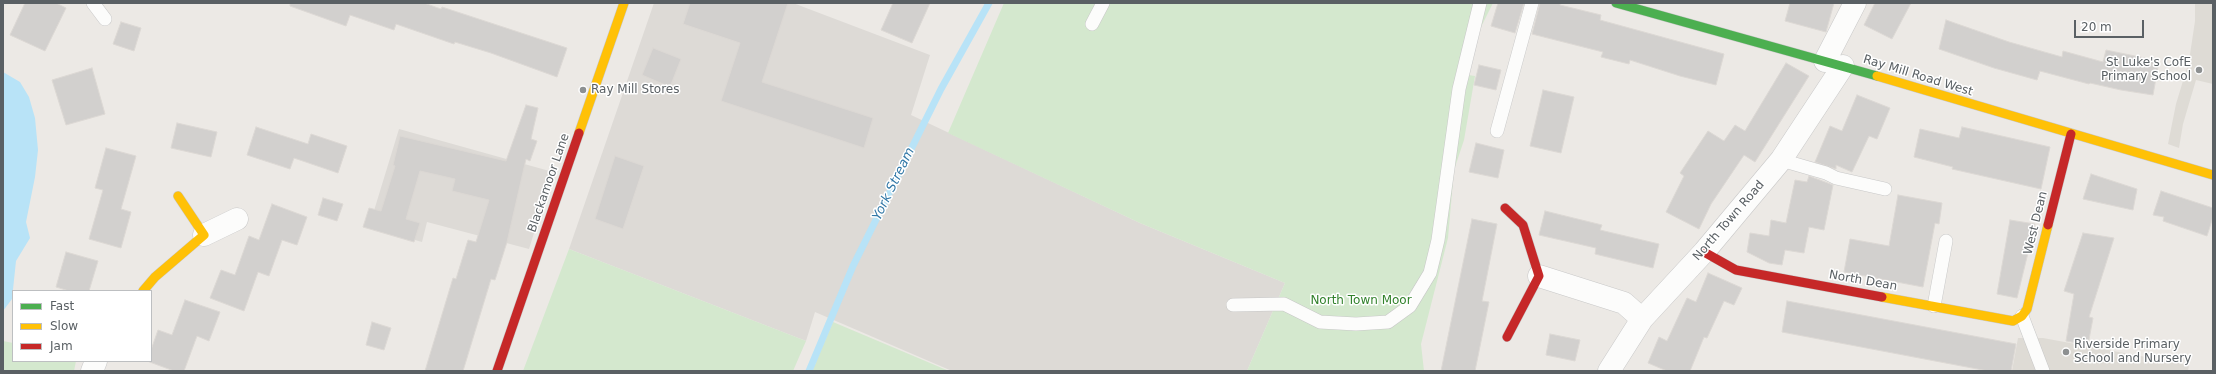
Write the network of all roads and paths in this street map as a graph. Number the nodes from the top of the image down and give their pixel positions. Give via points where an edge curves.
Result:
1 (93, 3) edge
2 (624, 3) edge
3 (1102, 3) edge
4 (1480, 3) edge
5 (1532, 3) edge
6 (1616, 3) edge
7 (1855, 3) edge
8 (105, 19) dead end
9 (1092, 24) dead end
10 (1834, 64) junction
11 (1497, 132) dead end
12 (2071, 134) junction
13 (1781, 160) junction
14 (2213, 175) edge
15 (1885, 188) dead end
16 (178, 196) dead end
17 (1505, 208) dead end
18 (237, 219) dead end
19 (204, 235) junction
20 (1946, 241) dead end
21 (1704, 252) junction
22 (1539, 276) junction
23 (144, 290) edge
24 (1234, 305) dead end
25 (1934, 306) junction
26 (2022, 316) junction
27 (1642, 319) junction
28 (1508, 337) dead end
29 (498, 371) edge
30 (1609, 371) edge
31 (2043, 371) edge

1 - 8 lane
2 - 29 street, Blackamoor Lane
3 - 9 lane
4 - 24 lane via 1459,89 1438,240 1430,273 1410,306 1388,322 1356,324 1320,322 1284,304
5 - 11 lane
6 - 10 street, Ray Mill Road West
7 - 10 street, North Town Road
10 - 12 street, Ray Mill Road West
10 - 13 street, North Town Road
12 - 14 street, Ray Mill Road West
12 - 26 street, West Dean via 2027,309
13 - 15 lane via 1836,178
13 - 21 street, North Town Road
16 - 19 street
17 - 22 street via 1523,226
18 - 19 street
19 - 23 street via 155,277
20 - 25 lane
21 - 25 street, North Dean via 1736,270
21 - 27 street, North Town Road
22 - 27 street via 1624,303
22 - 28 street
25 - 26 street, North Dean via 2013,320
26 - 31 lane
27 - 30 street, North Town Road

